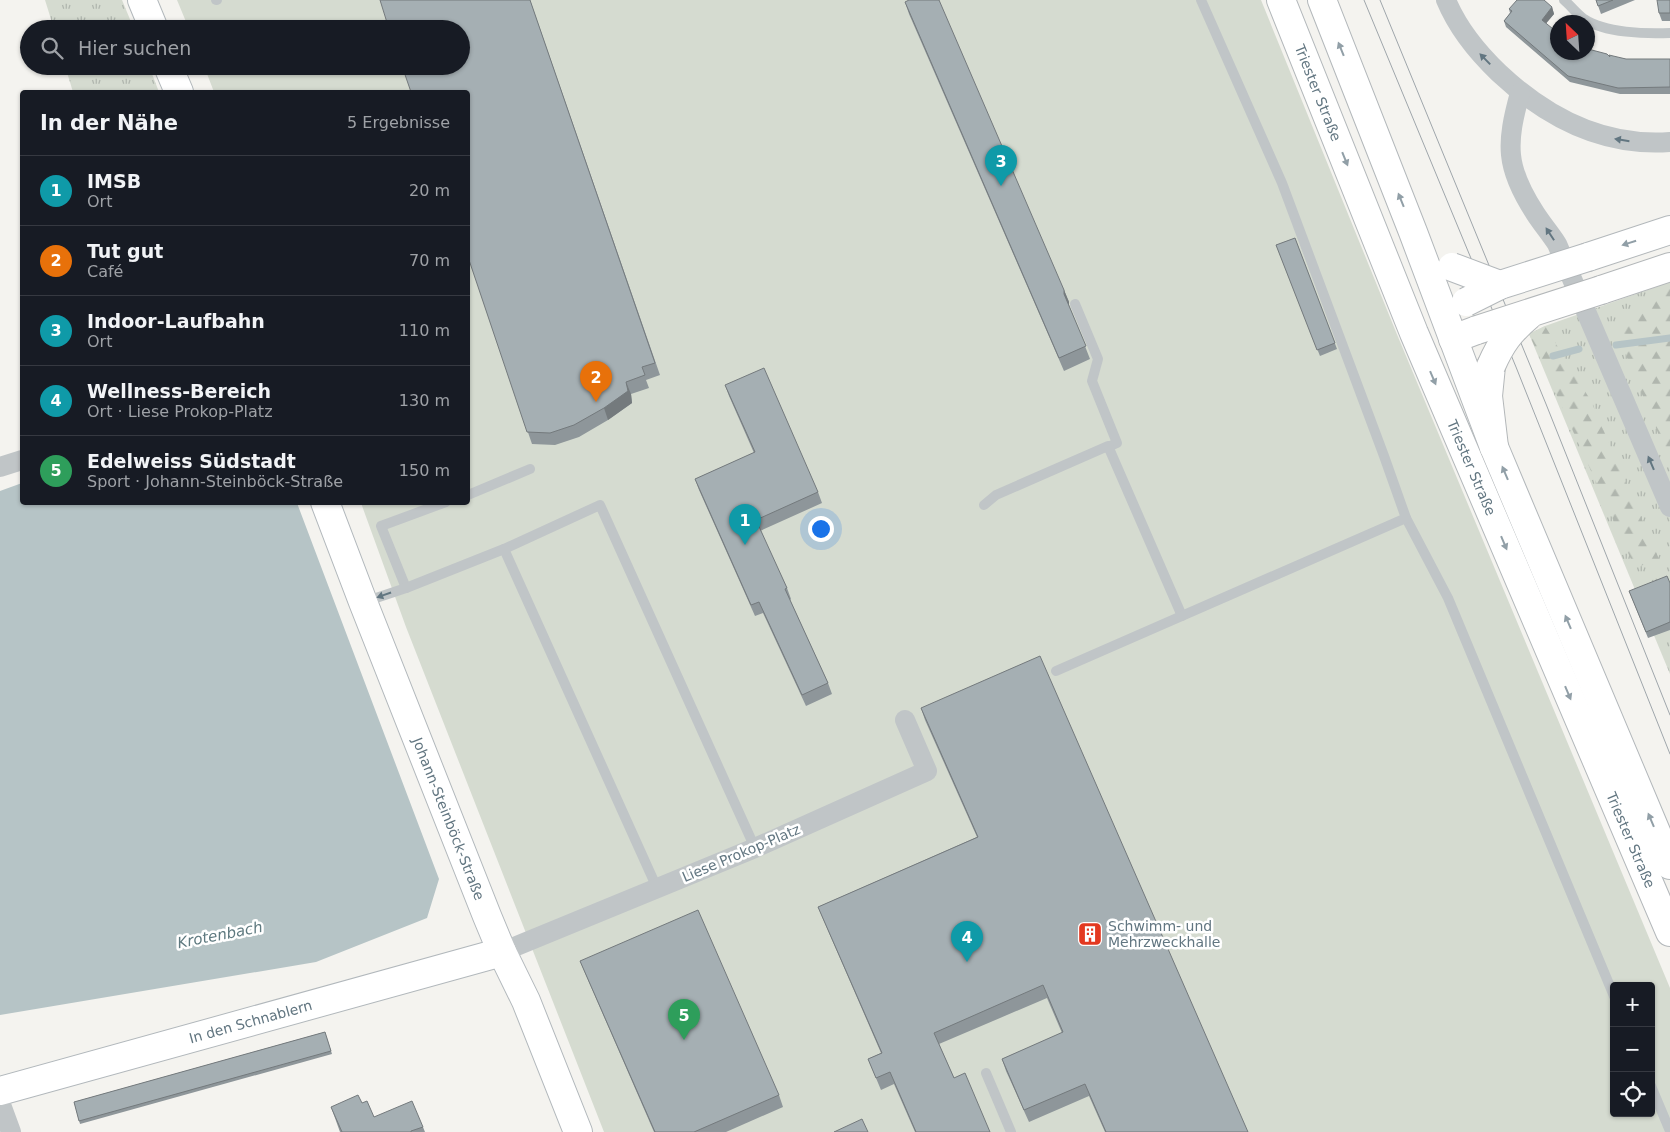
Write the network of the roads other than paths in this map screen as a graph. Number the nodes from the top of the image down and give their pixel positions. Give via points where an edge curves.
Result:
1 (142, 0) edge
2 (1201, 0) edge
3 (1281, 0) edge
4 (1322, 0) edge
5 (1564, 0) edge
6 (1448, 5) edge
7 (150, 20) edge
8 (1670, 33) edge
9 (172, 75) edge
10 (178, 90) edge
11 (1520, 93) junction
12 (1670, 142) edge
13 (1670, 230) edge
14 (1414, 232) junction
15 (1670, 267) edge
16 (1500, 285) junction
17 (1075, 304) dead end
18 (1454, 306) junction
19 (1532, 312) junction
20 (1414, 333) junction
21 (1465, 335) junction
22 (1494, 446) junction
23 (1108, 447) junction
24 (20, 461) edge
25 (0, 467) edge
26 (530, 469) dead end
27 (470, 494) edge
28 (326, 505) edge
29 (438, 505) edge
30 (984, 505) dead end
31 (1670, 508) edge
32 (1406, 518) junction
33 (504, 549) junction
34 (406, 588) junction
35 (363, 602) junction
36 (1182, 616) junction
37 (1056, 671) dead end
38 (905, 720) dead end
39 (755, 848) junction
40 (1670, 865) edge
41 (656, 888) junction
42 (1670, 932) edge
43 (502, 952) junction
44 (1610, 986) edge
45 (986, 1073) dead end
46 (0, 1091) edge
47 (1655, 1095) edge
48 (0, 1102) edge
49 (1670, 1131) edge
50 (11, 1132) edge
51 (578, 1132) edge
52 (1011, 1132) edge

1 - 7 main road
2 - 32 lane via 1282,183
3 -> 20 main road, Triester Straße
14 -> 4 main road, Triester Straße
5 - 8 lane via 1585,20 1613,30
11 -> 6 street via 1483,58
9 - 10 main road
12 -> 11 street via 1649,144 1616,139 1554,116
31 -> 11 street via 1557,244 1535,214 1515,176 1510,146
13 -> 16 main road, bridge
14 - 16 main road, bridge via 1452,268
14 - 18 main road, Triester Straße
15 - 19 main road, bridge
16 - 18 main road, bridge
17 - 23 lane via 1098,359 1092,381 1117,443
18 - 20 main road
18 - 21 main road, Triester Straße
19 - 21 main road, bridge
19 - 22 main road, bridge via 1500,345 1491,366 1488,396
20 - 21 main road
20 -> 42 main road, Triester Straße
21 - 22 main road, Triester Straße
40 -> 22 main road, Triester Straße
23 - 30 lane via 996,495
23 - 36 lane
24 - 25 street
26 - 27 lane
28 - 35 main road, Johann-Steinböck-Straße
29 - 34 lane via 381,526
32 - 36 lane
32 - 44 lane via 1448,598
33 - 34 lane
33 - 39 lane via 600,505
33 - 41 lane
34 -> 35 lane
35 - 43 main road, Johann-Steinböck-Straße
36 - 37 lane
38 - 39 street, Liese Prokop-Platz via 927,771
39 - 41 street, Liese Prokop-Platz
41 - 43 street, Liese Prokop-Platz
43 - 46 main road, In den Schnablern
43 - 51 main road, Johann-Steinböck-Straße via 526,1001
45 - 52 lane
47 - 49 lane
48 - 50 street

